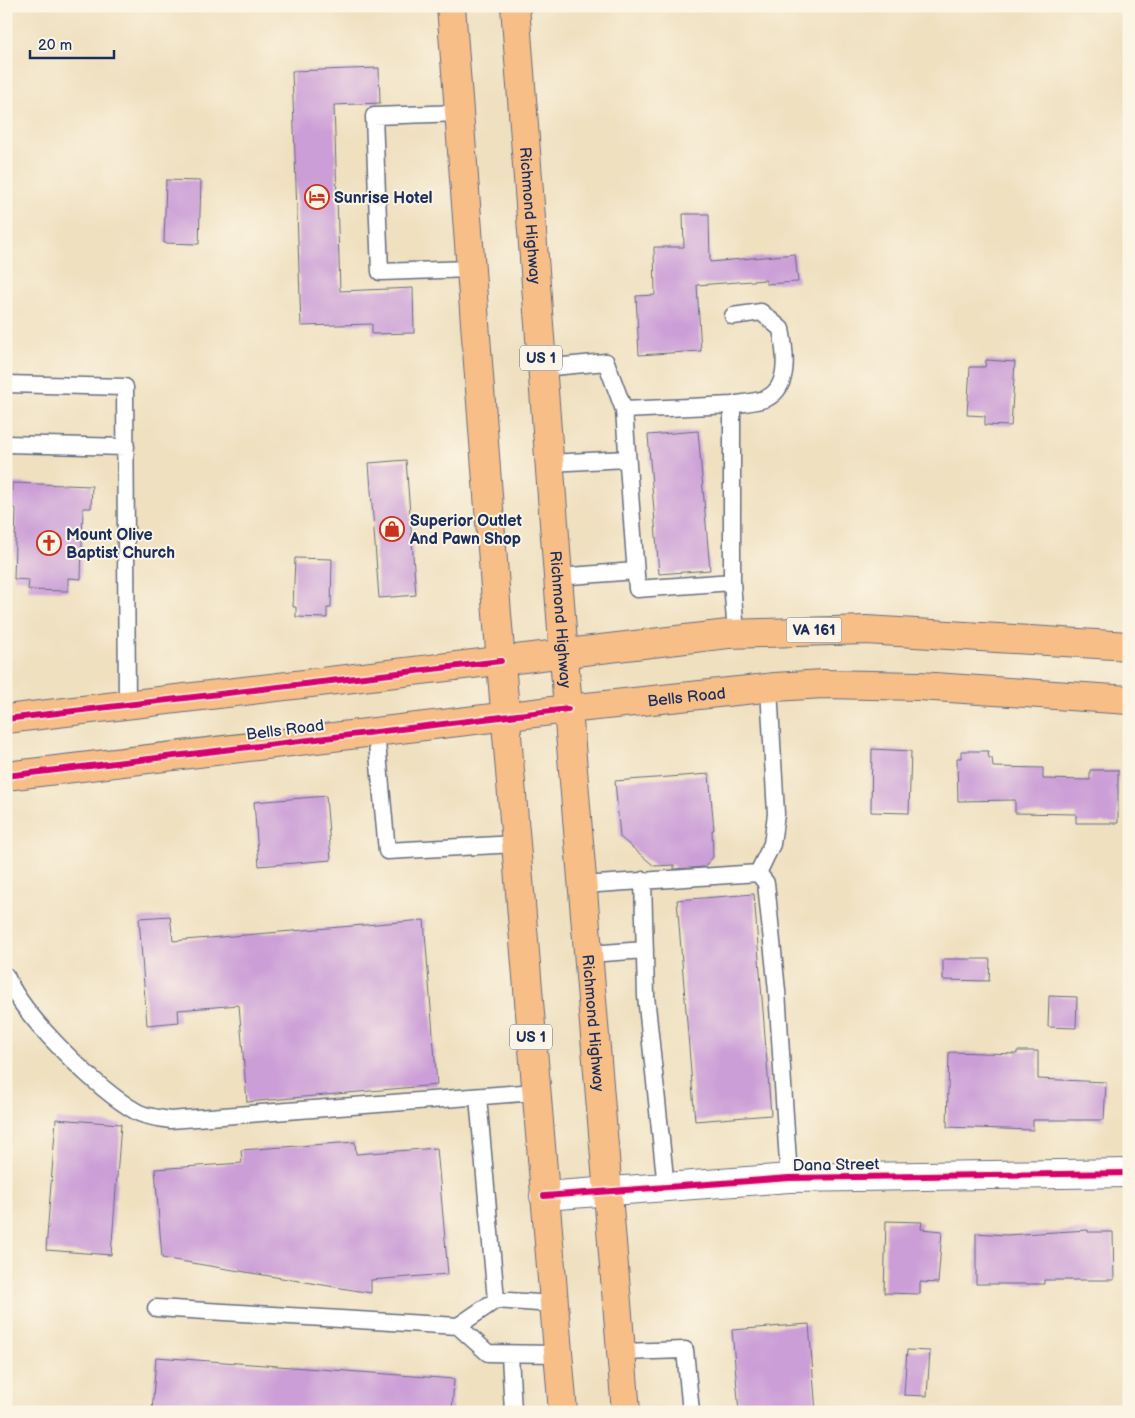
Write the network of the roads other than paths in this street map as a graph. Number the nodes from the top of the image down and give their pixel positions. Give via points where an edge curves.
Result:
1 (451, 6) edge
2 (515, 6) edge
3 (460, 113) junction
4 (471, 269) junction
5 (733, 316) dead end
6 (542, 368) junction
7 (6, 384) edge
8 (732, 405) junction
9 (624, 410) junction
10 (6, 444) edge
11 (126, 448) junction
12 (627, 459) junction
13 (549, 463) junction
14 (636, 571) junction
15 (558, 577) junction
16 (732, 582) junction
17 (736, 634) junction
18 (1129, 646) edge
19 (564, 653) junction
20 (501, 661) junction
21 (769, 688) junction
22 (1129, 700) edge
23 (127, 705) junction
24 (568, 709) junction
25 (505, 717) junction
26 (6, 719) edge
27 (376, 732) junction
28 (6, 776) edge
29 (516, 844) junction
30 (758, 873) junction
31 (643, 880) junction
32 (583, 885) junction
33 (645, 950) junction
34 (589, 954) junction
35 (6, 976) edge
36 (536, 1092) junction
37 (478, 1096) junction
38 (1129, 1173) edge
39 (789, 1178) junction
40 (666, 1187) junction
41 (609, 1191) junction
42 (544, 1196) junction
43 (496, 1300) junction
44 (553, 1304) junction
45 (156, 1308) dead end
46 (458, 1326) junction
47 (622, 1352) junction
48 (559, 1354) junction
49 (510, 1355) junction
50 (512, 1412) edge
51 (563, 1412) edge
52 (626, 1412) edge
53 (691, 1412) edge

1 - 3 main road, US 1
2 - 6 main road, Richmond Highway / US 1
3 - 4 main road, US 1
3 - 4 lane via 374,116 380,272
4 - 20 main road, US 1
5 - 8 lane via 761,312 781,329 785,349 784,380 768,398
6 - 9 lane via 606,362
6 - 13 main road, Richmond Highway / US 1
7 - 11 lane via 125,387
8 - 9 lane
8 - 16 lane
9 - 12 lane
10 - 11 lane
11 - 23 lane
12 - 13 lane
12 - 14 lane
13 - 15 main road, Richmond Highway / US 1
14 - 15 lane
14 - 16 lane via 637,589
15 - 19 main road, Richmond Highway / US 1
16 - 17 lane
17 - 18 main road, VA 161 via 866,630
17 - 19 main road, VA 161
19 - 20 main road, VA 161
19 - 24 main road, Richmond Highway / US 1
20 - 23 main road, VA 161
20 - 25 main road, US 1
21 - 22 main road, Bells Road via 823,684 919,686
21 - 24 main road, Bells Road
21 - 30 lane via 776,814 772,844
23 - 26 main road, VA 161
24 - 25 main road, Bells Road
24 - 32 main road, Richmond Highway / US 1
25 - 27 main road, Bells Road
25 - 29 main road, US 1
27 - 28 main road, Bells Road
27 - 29 lane via 387,851
29 - 36 main road, US 1
30 - 31 lane
30 - 39 lane via 766,883 777,991
31 - 32 lane
31 - 33 lane
32 - 34 main road, Richmond Highway / US 1
33 - 34 lane
33 - 40 lane via 646,996
34 - 41 main road, Richmond Highway / US 1
35 - 37 lane via 12,991 40,1027 111,1094 139,1113 170,1120
36 - 37 lane
36 - 42 main road, US 1
37 - 43 lane
38 - 39 street, Dana Street
39 - 40 street, Dana Street
40 - 41 street, Dana Street
41 - 42 street, Dana Street
41 - 47 main road, Richmond Highway / US 1
42 - 44 main road, US 1
43 - 44 lane
43 - 46 lane
44 - 48 main road, US 1
45 - 46 lane
46 - 49 lane via 488,1353
47 - 52 main road, Richmond Highway / US 1
47 - 53 lane via 685,1350
48 - 49 lane
48 - 51 main road, US 1
49 - 50 lane

